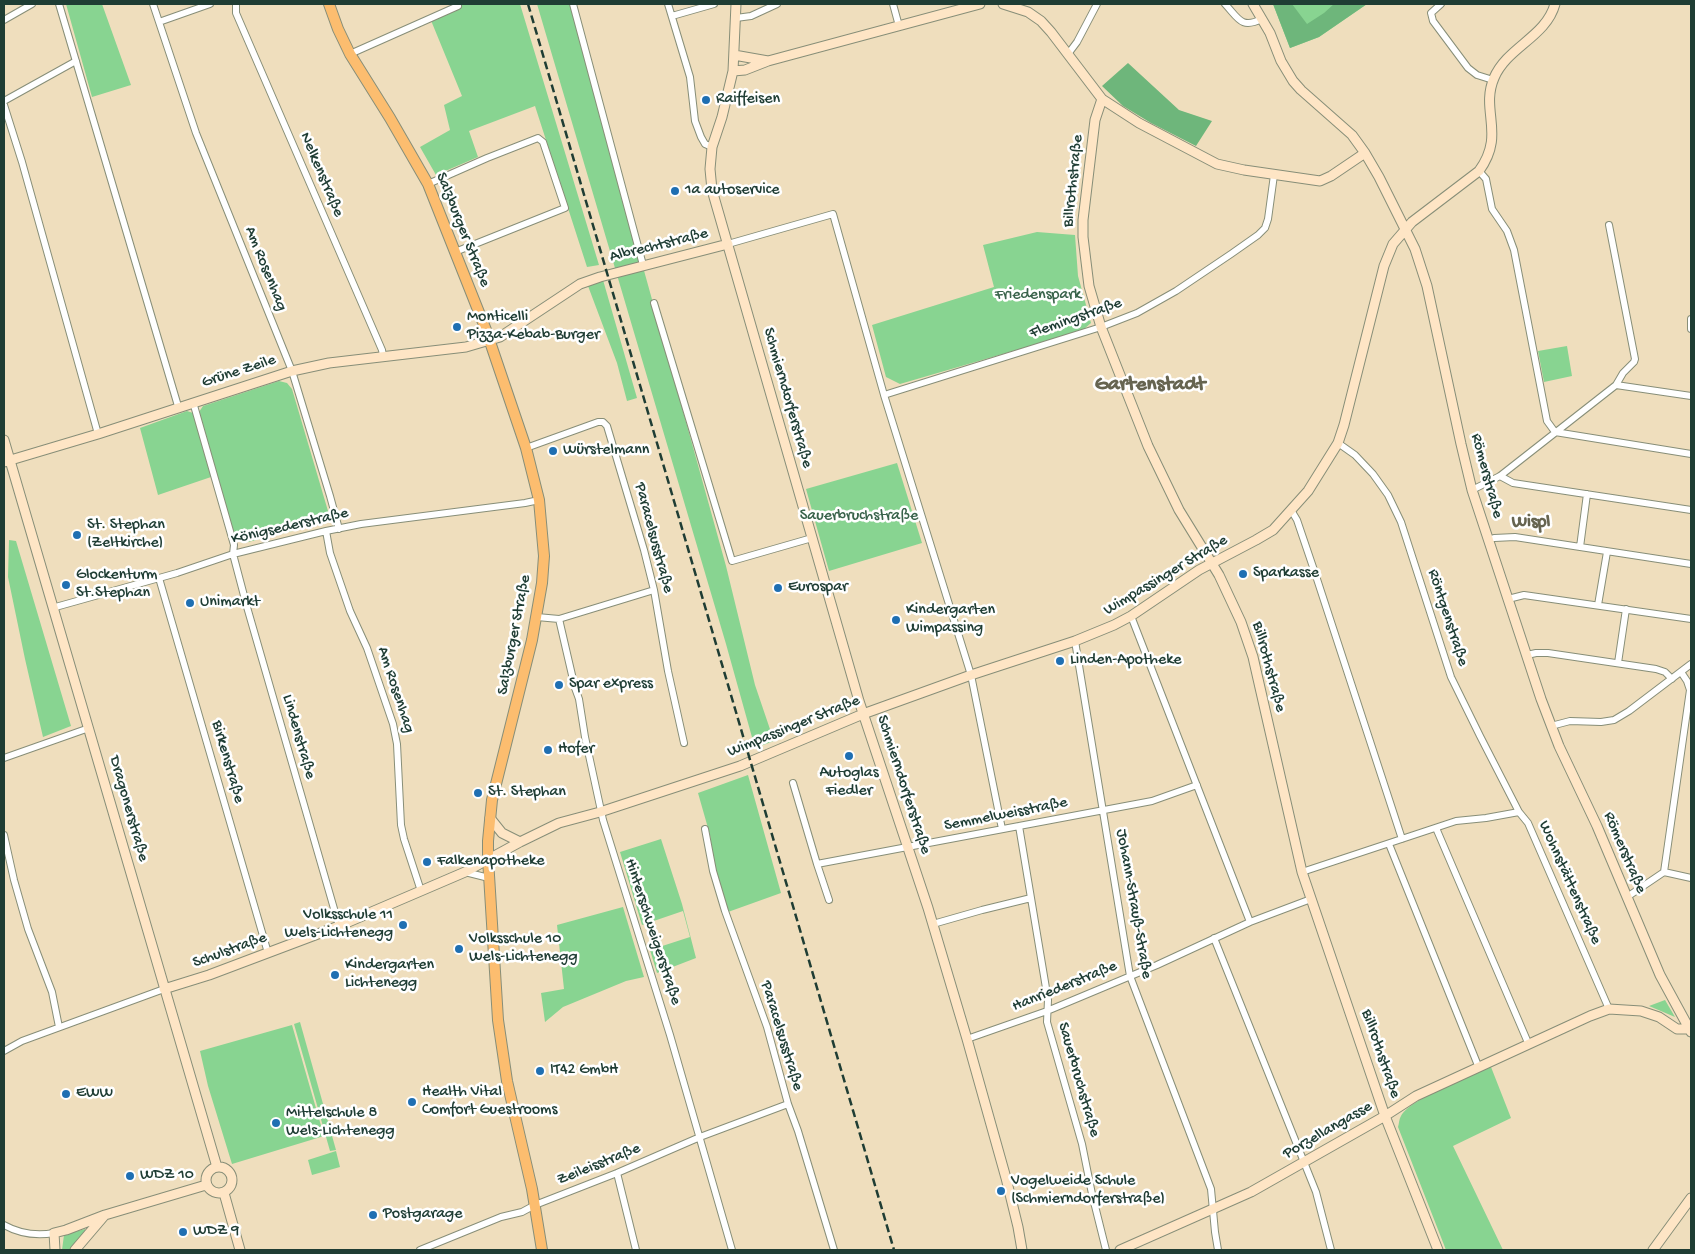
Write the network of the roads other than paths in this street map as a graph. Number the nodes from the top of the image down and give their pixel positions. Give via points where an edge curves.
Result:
1 (32, 4) edge
2 (59, 4) edge
3 (153, 4) edge
4 (210, 4) edge
5 (236, 4) edge
6 (329, 4) edge
7 (573, 4) edge
8 (668, 4) edge
9 (714, 4) edge
10 (736, 4) edge
11 (778, 4) edge
12 (893, 4) edge
13 (980, 4) edge
14 (1003, 4) edge
15 (1097, 4) edge
16 (1225, 4) edge
17 (1253, 4) edge
18 (1441, 4) edge
19 (1555, 4) edge
20 (458, 6) dead end
21 (672, 16) junction
22 (736, 18) junction
23 (1262, 19) junction
24 (4, 20) edge
25 (159, 22) junction
26 (899, 26) junction
27 (350, 54) junction
28 (1068, 54) junction
29 (734, 55) junction
30 (76, 61) junction
31 (768, 61) junction
32 (733, 71) junction
33 (1493, 80) junction
34 (1102, 99) junction
35 (4, 101) edge
36 (4, 105) edge
37 (712, 147) junction
38 (1365, 153) junction
39 (1479, 171) junction
40 (1274, 175) junction
41 (428, 184) junction
42 (1609, 225) dead end
43 (1405, 228) junction
44 (728, 244) junction
45 (455, 252) junction
46 (643, 265) junction
47 (654, 303) dead end
48 (1691, 319) edge
49 (1102, 327) junction
50 (1691, 329) edge
51 (490, 342) junction
52 (383, 356) junction
53 (292, 370) junction
54 (1616, 384) junction
55 (884, 395) junction
56 (1691, 396) edge
57 (193, 402) junction
58 (178, 406) junction
59 (1556, 432) junction
60 (98, 434) junction
61 (4, 440) edge
62 (1338, 443) junction
63 (526, 448) junction
64 (1691, 454) edge
65 (7, 461) edge
66 (1500, 476) junction
67 (1472, 490) junction
68 (1587, 494) junction
69 (539, 500) junction
70 (1291, 510) junction
71 (1691, 510) edge
72 (339, 529) junction
73 (326, 531) junction
74 (812, 538) junction
75 (1488, 540) junction
76 (1580, 547) junction
77 (1607, 552) junction
78 (233, 554) junction
79 (1212, 564) junction
80 (1691, 564) edge
81 (159, 578) junction
82 (654, 590) junction
83 (1508, 599) junction
84 (1598, 606) junction
85 (52, 608) junction
86 (1626, 609) junction
87 (1131, 616) junction
88 (537, 617) junction
89 (559, 619) junction
90 (1691, 619) edge
91 (1075, 641) junction
92 (1527, 656) junction
93 (1618, 663) junction
94 (1691, 664) edge
95 (1681, 672) junction
96 (971, 675) junction
97 (1672, 679) junction
98 (863, 714) junction
99 (1551, 726) junction
100 (89, 728) junction
101 (684, 743) dead end
102 (4, 758) edge
103 (793, 783) dead end
104 (1197, 785) junction
105 (1102, 810) junction
106 (600, 812) junction
107 (1520, 812) junction
108 (490, 818) junction
109 (1019, 826) junction
110 (1436, 828) junction
111 (705, 829) dead end
112 (1002, 829) junction
113 (4, 835) edge
114 (1402, 839) junction
115 (520, 842) junction
116 (1388, 844) junction
117 (908, 847) junction
118 (488, 859) junction
119 (817, 864) junction
120 (465, 872) junction
121 (1302, 872) junction
122 (1664, 872) junction
123 (489, 878) junction
124 (1691, 878) edge
125 (421, 891) junction
126 (1627, 897) junction
127 (1032, 898) junction
128 (1311, 899) junction
129 (828, 900) dead end
130 (1250, 922) junction
131 (933, 924) junction
132 (339, 926) junction
133 (1214, 938) junction
134 (268, 953) junction
135 (1130, 976) junction
136 (164, 989) junction
137 (1609, 1009) junction
138 (1047, 1011) junction
139 (59, 1027) junction
140 (1690, 1031) edge
141 (967, 1039) junction
142 (1529, 1045) junction
143 (4, 1051) edge
144 (1480, 1068) junction
145 (788, 1104) junction
146 (1385, 1116) junction
147 (700, 1137) junction
148 (1304, 1163) junction
149 (217, 1167) junction
150 (617, 1173) junction
151 (206, 1185) junction
152 (224, 1193) junction
153 (1691, 1198) edge
154 (535, 1205) junction
155 (1213, 1209) junction
156 (105, 1215) junction
157 (4, 1225) edge
158 (54, 1233) junction
159 (55, 1250) edge
160 (75, 1250) edge
161 (240, 1250) edge
162 (420, 1250) edge
163 (542, 1250) edge
164 (636, 1250) edge
165 (732, 1250) edge
166 (834, 1250) edge
167 (1022, 1250) edge
168 (1106, 1250) edge
169 (1120, 1250) edge
170 (1218, 1250) edge
171 (1331, 1250) edge
172 (1438, 1250) edge
173 (1653, 1250) edge

1 - 24 street
2 - 30 street
3 - 25 street, Am Rosenhag
4 - 25 street
5 - 52 street, Nelkenstraße via 236,13
6 - 27 main road, Salzburger Straße
7 - 46 street
8 - 21 street
9 - 21 street
10 - 22 street, Albrechtstraße
11 - 22 street via 751,16
12 - 26 street
13 - 26 street
14 - 28 street via 1028,12 1041,21
15 - 28 street
16 - 23 street via 1245,23 1252,24
17 - 23 street, Römerstraße
18 - 33 street via 1431,13 1433,21 1468,68
19 - 33 street, Wimpassinger Straße via 1542,28 1506,60
20 - 27 street
21 - 37 street via 690,77 695,121 700,137
22 - 29 street, Albrechtstraße
23 - 38 street, Römerstraße via 1293,81 1352,135
25 - 53 street, Am Rosenhag via 196,133
26 - 31 street
27 - 41 main road, Salzburger Straße
28 - 34 street
29 - 31 street
29 - 32 street, Albrechtstraße
30 - 35 street
30 - 58 street
31 - 32 street
32 - 37 street, Albrechtstraße
33 - 39 street, Wimpassinger Straße via 1490,96 1491,148
34 - 40 street via 1138,123 1217,164
34 - 49 street, Billrothstraße via 1095,120 1083,226 1089,286
36 - 60 street
37 - 44 street, Albrechtstraße via 712,190
38 - 40 street via 1320,181
38 - 43 street, Römerstraße
39 - 43 street, Wimpassinger Straße
39 - 59 street via 1486,179 1492,208 1512,240 1547,421
40 - 49 street, Flemingstraße via 1268,219 1258,235 1176,291 1137,313
41 - 45 main road, Salzburger Straße
41 - 45 street via 538,138 543,142 565,208
42 - 54 street via 1635,359
43 - 62 street, Wimpassinger Straße via 1393,244 1384,266
43 - 67 street, Römerstraße via 1427,286
44 - 46 street, Albrechtstraße
44 - 55 street via 834,214
44 - 74 street, Schmierndorferstraße
45 - 51 main road, Salzburger Straße
46 - 51 street, Albrechtstraße via 580,284
47 - 74 street via 732,561
48 - 50 street
49 - 55 street, Flemingstraße
49 - 79 street, Billrothstraße via 1148,446 1168,489
51 - 52 street, Grüne Zeile
51 - 63 main road, Salzburger Straße
52 - 53 street, Grüne Zeile
53 - 57 street, Grüne Zeile
53 - 72 street, Am Rosenhag
54 - 56 street
54 - 59 street
55 - 96 street
57 - 58 street, Grüne Zeile
57 - 78 street, Lindenstraße via 234,545
58 - 60 street, Grüne Zeile
59 - 64 street
59 - 66 street
60 - 65 street, Grüne Zeile
61 - 65 street, Dragonerstraße
62 - 70 street, Wimpassinger Straße via 1308,491
62 - 107 street, Röntgenstraße via 1355,455 1388,495 1401,522 1451,676
63 - 69 main road, Salzburger Straße
63 - 82 street, Paracelsusstraße via 598,422 607,426
65 - 85 street, Dragonerstraße
66 - 67 street
66 - 68 street via 1513,482
67 - 75 street, Römerstraße
68 - 71 street
68 - 76 street
69 - 72 street, Königsederstraße
69 - 88 main road, Salzburger Straße via 544,556
70 - 79 street, Wimpassinger Straße via 1273,530
70 - 114 street
72 - 73 street, Königsederstraße
73 - 78 street, Königsederstraße
73 - 125 street, Am Rosenhag via 350,611 367,648 393,724 398,744 401,825
74 - 98 street, Schmierndorferstraße
75 - 76 street via 1515,537
75 - 83 street, Römerstraße
76 - 77 street
77 - 80 street
77 - 84 street
78 - 81 street, Königsederstraße
78 - 132 street, Lindenstraße
79 - 87 street, Wimpassinger Straße
79 - 121 street, Billrothstraße via 1253,657
81 - 85 street, Königsederstraße
81 - 134 street, Birkenstraße
82 - 89 street
82 - 101 street, Paracelsusstraße
83 - 84 street via 1524,595
83 - 92 street, Römerstraße
84 - 86 street
85 - 100 street, Dragonerstraße
86 - 90 street
86 - 93 street
87 - 91 street, Wimpassinger Straße
87 - 104 street
88 - 89 street
88 - 108 main road, Salzburger Straße
89 - 106 street, Hinterschweigerstraße via 579,699
91 - 96 street, Wimpassinger Straße
91 - 105 street, Johann-Strauß-Straße
92 - 93 street via 1548,652
92 - 99 street, Römerstraße
93 - 97 street via 1661,670
94 - 95 street
95 - 97 street
95 - 122 street via 1688,680 1690,690
96 - 98 street, Wimpassinger Straße
96 - 112 street
97 - 99 street via 1614,720 1570,721
98 - 106 street, Wimpassinger Straße via 740,766
98 - 117 street, Schmierndorferstraße
99 - 126 street, Römerstraße
100 - 102 street
100 - 136 street, Dragonerstraße
103 - 119 street
104 - 105 street, Semmelweisstraße via 1152,801
104 - 130 street
105 - 109 street, Semmelweisstraße
105 - 135 street, Johann-Strauß-Straße
106 - 115 street, Wimpassinger Straße via 559,823
106 - 147 street, Hinterschweigerstraße
107 - 110 street, Wohnstättenstraße via 1456,821
107 - 137 street, Wohnstättenstraße via 1528,823
108 - 115 street via 502,833
108 - 118 main road, Salzburger Straße
109 - 112 street, Semmelweisstraße
109 - 127 street, Sauerbruchstraße
110 - 114 street, Wohnstättenstraße
110 - 142 street
111 - 145 street, Paracelsusstraße via 722,903 767,1027
112 - 117 street, Semmelweisstraße
113 - 139 street via 28,928 52,992
114 - 116 street, Wohnstättenstraße
115 - 118 street, Wimpassinger Straße
116 - 121 street, Wohnstättenstraße
116 - 144 street
117 - 119 street, Semmelweisstraße
117 - 131 street, Schmierndorferstraße
118 - 120 street, Schulstraße
118 - 123 main road, Salzburger Straße
119 - 129 street
120 - 123 street
120 - 125 street, Schulstraße
121 - 128 street, Billrothstraße
122 - 124 street
122 - 126 street
123 - 154 main road, Salzburger Straße via 498,1018 507,1081
125 - 132 street, Schulstraße
126 - 140 street, Römerstraße via 1660,975
127 - 131 street
127 - 138 street, Sauerbruchstraße
128 - 130 street, Hanriederstraße
128 - 146 street, Billrothstraße
130 - 133 street, Hanriederstraße
131 - 141 street, Schmierndorferstraße
132 - 134 street, Schulstraße
133 - 135 street, Hanriederstraße
133 - 148 street
134 - 136 street, Schulstraße
135 - 138 street, Hanriederstraße
135 - 155 street, Johann-Strauß-Straße via 1211,1189
136 - 139 street, Schulstraße
136 - 149 street, Dragonerstraße
137 - 140 street, Porzellangasse via 1641,1010 1677,1029
137 - 142 street, Porzellangasse
138 - 141 street, Hanriederstraße
138 - 168 street, Sauerbruchstraße via 1047,1022 1082,1144
139 - 143 street, Schulstraße
141 - 167 street, Schmierndorferstraße via 1006,1178
142 - 144 street, Porzellangasse
144 - 146 street, Porzellangasse via 1416,1096
145 - 147 street, Zeileisstraße
145 - 166 street, Paracelsusstraße
146 - 148 street, Porzellangasse
146 - 172 street, Billrothstraße
147 - 150 street, Zeileisstraße
147 - 165 street, Hinterschweigerstraße
148 - 155 street, Porzellangasse
148 - 171 street via 1316,1192
149 - 151 street via 206,1176
149 - 152 street, Dragonerstraße via 230,1173 232,1181
150 - 154 street, Zeileisstraße
150 - 164 street
151 - 152 street via 216,1194
151 - 156 street
152 - 161 street, Dragonerstraße
153 - 173 street
154 - 162 street, Zeileisstraße
154 - 163 main road, Salzburger Straße
155 - 169 street, Porzellangasse
155 - 170 street, Johann-Strauß-Straße
156 - 158 street
156 - 160 street
157 - 158 street via 26,1234
158 - 159 street

